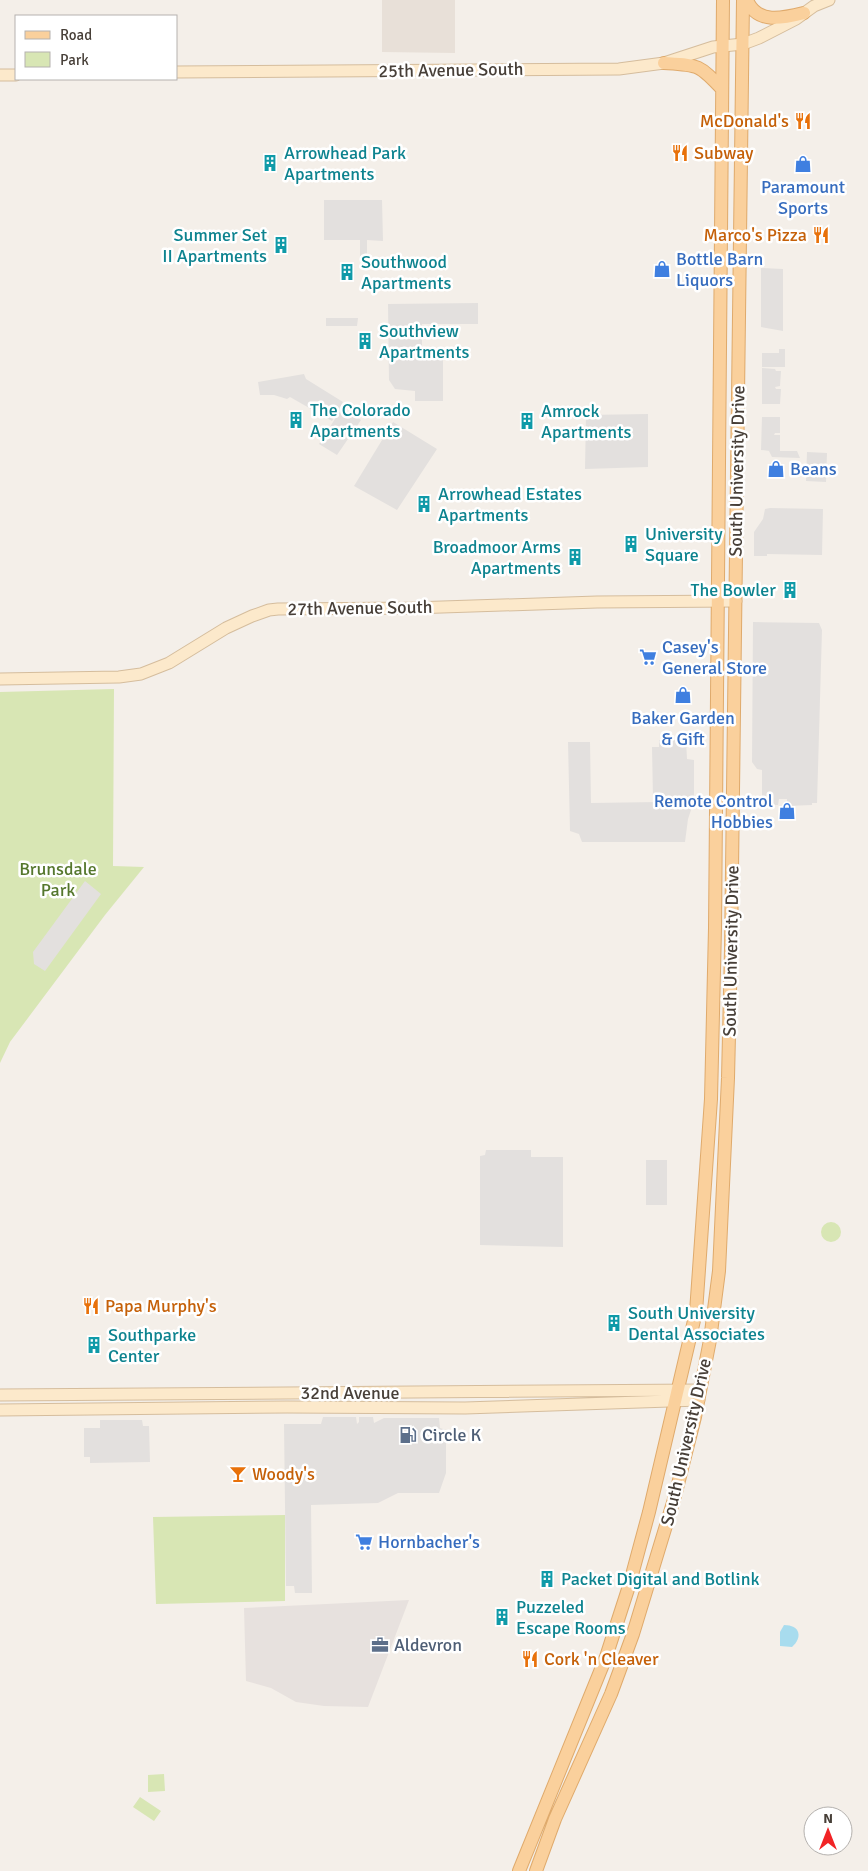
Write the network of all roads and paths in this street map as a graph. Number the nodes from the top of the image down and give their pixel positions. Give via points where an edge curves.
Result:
1 (723, 0) edge
2 (743, 0) edge
3 (747, 0) edge
4 (828, 0) edge
5 (804, 13) junction
6 (743, 44) junction
7 (723, 46) junction
8 (664, 63) junction
9 (178, 72) edge
10 (0, 75) edge
11 (15, 75) edge
12 (722, 90) junction
13 (722, 157) junction
14 (740, 234) junction
15 (722, 243) junction
16 (738, 308) junction
17 (718, 601) junction
18 (736, 601) junction
19 (0, 679) edge
20 (716, 729) junction
21 (734, 794) junction
22 (715, 855) junction
23 (732, 928) junction
24 (0, 1395) edge
25 (677, 1395) junction
26 (699, 1395) junction
27 (0, 1410) edge
28 (519, 1871) edge
29 (536, 1871) edge

1 - 7 main road, South University Drive
2 - 6 main road, South University Drive
3 - 5 main road via 761,16 772,19
4 - 5 street, 25th Avenue South
5 - 6 street, 25th Avenue South
6 - 7 street, 25th Avenue South
6 - 14 main road, South University Drive
7 - 8 street, 25th Avenue South
7 - 12 main road, South University Drive
8 - 9 street, 25th Avenue South via 619,69
8 - 12 main road via 699,67
10 - 11 street
12 - 13 main road, South University Drive
13 - 14 main road via 730,168 729,218 731,226
13 - 15 main road, South University Drive
14 - 16 main road, South University Drive
15 - 16 main road via 730,246 732,251 732,295
15 - 17 main road, South University Drive
16 - 18 main road, South University Drive
17 - 18 street, 27th Avenue South
17 - 19 street, 27th Avenue South via 278,609 226,628 169,663 141,674
17 - 20 main road, South University Drive
18 - 21 main road, South University Drive
20 - 21 main road via 724,748 724,780
20 - 22 main road, South University Drive
21 - 23 main road, South University Drive
22 - 23 main road via 725,862 724,915
22 - 25 main road, South University Drive via 711,1099 705,1200 696,1312
23 - 26 main road, South University Drive via 719,1271
24 - 25 street, 32nd Avenue
25 - 26 street, 32nd Avenue
25 - 27 street, 32nd Avenue via 465,1408
25 - 28 main road, South University Drive via 634,1567 606,1657
26 - 29 main road, South University Drive via 675,1496 633,1634

